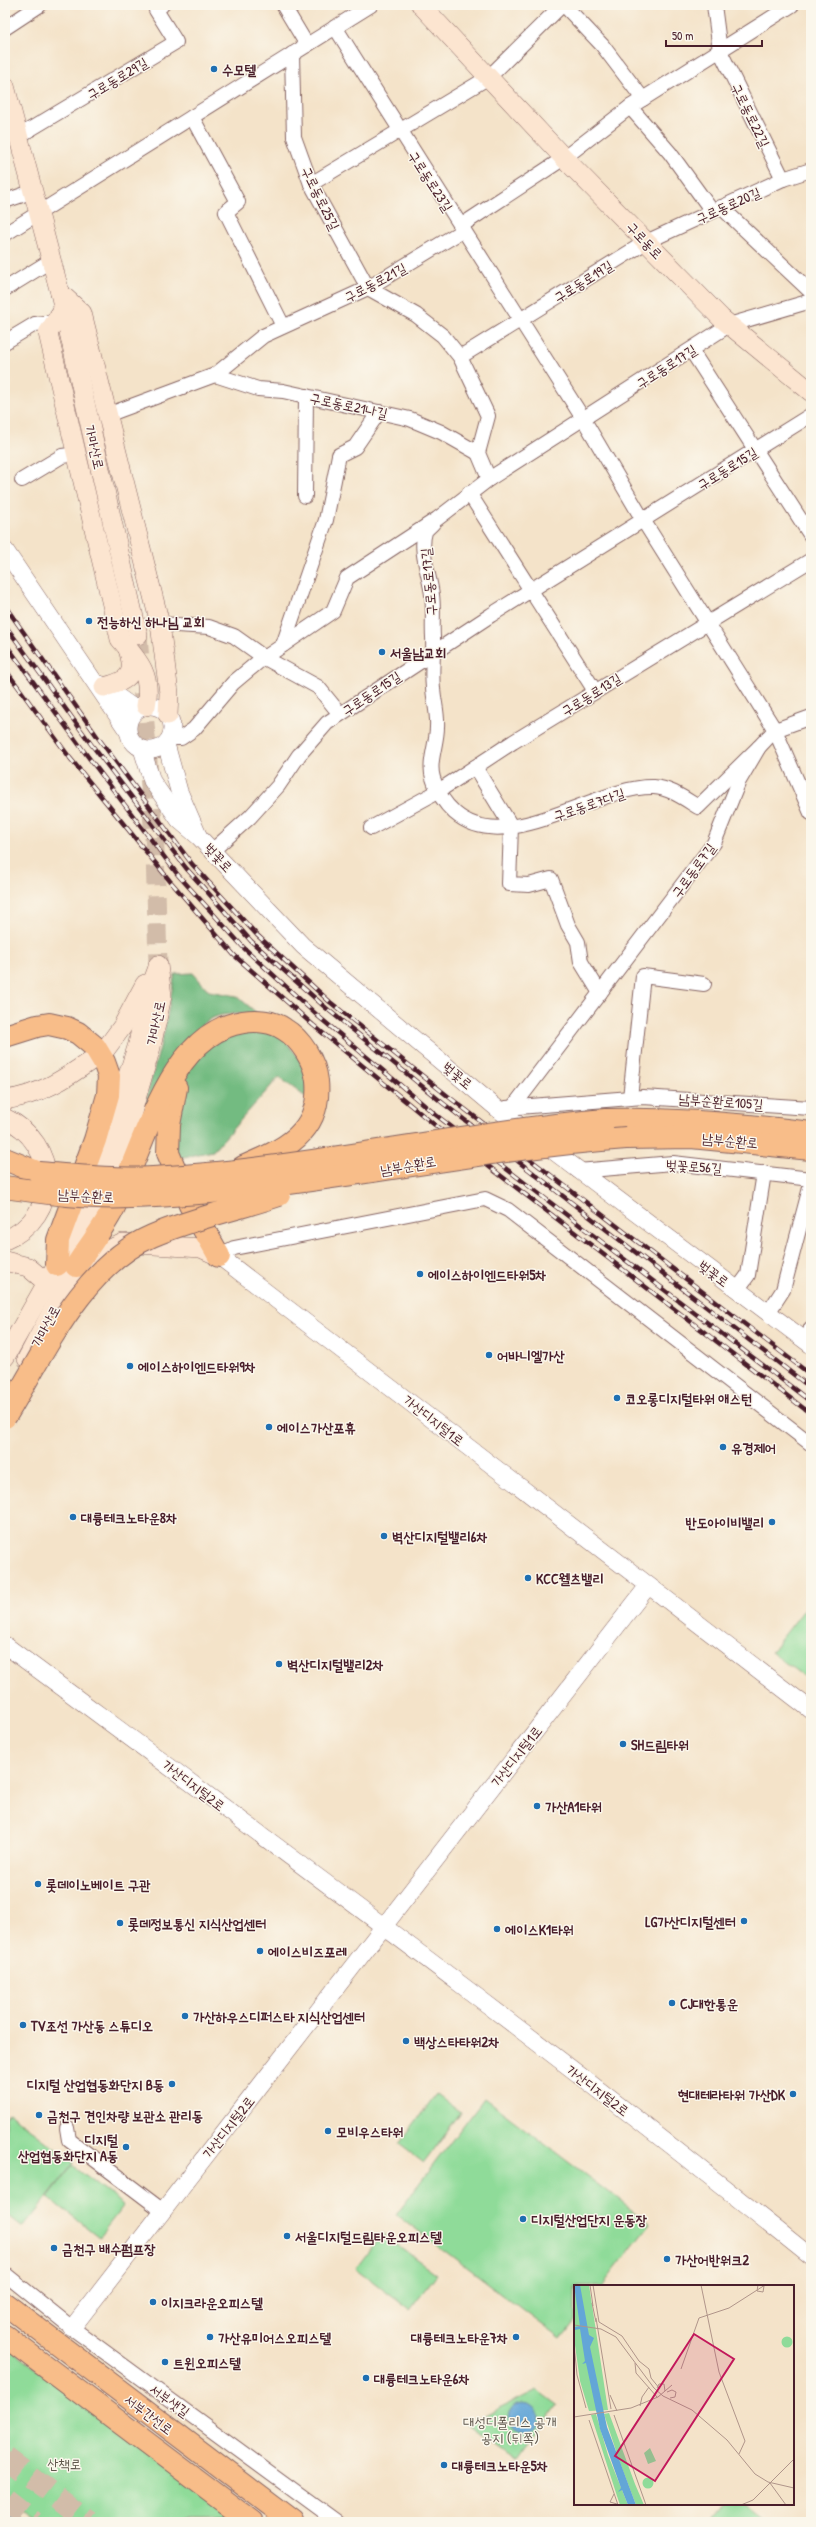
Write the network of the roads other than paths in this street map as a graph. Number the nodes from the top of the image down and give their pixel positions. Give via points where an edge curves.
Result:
1 (40, 5) edge
2 (162, 5) edge
3 (283, 5) edge
4 (371, 5) edge
5 (421, 5) edge
6 (563, 5) edge
7 (714, 5) edge
8 (792, 5) edge
9 (335, 27) junction
10 (5, 28) edge
11 (308, 45) junction
12 (720, 51) junction
13 (292, 54) junction
14 (489, 77) junction
15 (5, 86) edge
16 (643, 99) junction
17 (630, 107) junction
18 (192, 117) junction
19 (399, 131) junction
20 (19, 136) junction
21 (564, 158) junction
22 (811, 170) edge
23 (783, 179) junction
24 (311, 184) junction
25 (34, 191) junction
26 (5, 201) edge
27 (717, 209) junction
28 (40, 212) junction
29 (462, 231) junction
30 (5, 234) edge
31 (646, 242) junction
32 (52, 260) junction
33 (5, 288) edge
34 (368, 288) junction
35 (811, 292) edge
36 (811, 301) edge
37 (60, 308) junction
38 (520, 320) junction
39 (729, 325) junction
40 (283, 326) junction
41 (5, 342) edge
42 (691, 350) junction
43 (460, 357) junction
44 (215, 375) junction
45 (811, 392) edge
46 (306, 396) junction
47 (379, 412) junction
48 (107, 415) junction
49 (811, 415) edge
50 (584, 420) junction
51 (755, 450) junction
52 (478, 453) junction
53 (77, 454) junction
54 (489, 479) junction
55 (22, 480) dead end
56 (469, 493) junction
57 (305, 496) dead end
58 (437, 519) junction
59 (643, 520) junction
60 (811, 536) edge
61 (5, 550) edge
62 (811, 560) edge
63 (530, 590) junction
64 (709, 622) junction
65 (160, 626) junction
66 (128, 640) junction
67 (283, 645) junction
68 (434, 653) junction
69 (265, 658) junction
70 (98, 682) junction
71 (595, 691) junction
72 (144, 706) junction
73 (340, 714) junction
74 (168, 715) junction
75 (811, 717) edge
76 (127, 730) junction
77 (775, 730) junction
78 (168, 741) junction
79 (760, 747) junction
80 (142, 749) junction
81 (475, 767) junction
82 (437, 792) junction
83 (811, 813) edge
84 (511, 826) junction
85 (370, 828) dead end
86 (199, 836) junction
87 (212, 851) junction
88 (704, 984) dead end
89 (600, 993) junction
90 (5, 1036) edge
91 (182, 1061) junction
92 (630, 1098) junction
93 (5, 1100) edge
94 (506, 1108) junction
95 (811, 1108) edge
96 (5, 1118) edge
97 (5, 1128) edge
98 (25, 1133) junction
99 (811, 1133) edge
100 (811, 1149) edge
101 (7, 1169) edge
102 (235, 1171) junction
103 (578, 1171) junction
104 (764, 1173) junction
105 (811, 1179) edge
106 (320, 1181) junction
107 (811, 1184) edge
108 (5, 1240) edge
109 (219, 1256) junction
110 (5, 1261) edge
111 (68, 1270) junction
112 (47, 1283) junction
113 (737, 1290) junction
114 (768, 1313) junction
115 (810, 1338) edge
116 (5, 1357) edge
117 (5, 1402) edge
118 (5, 1417) edge
119 (811, 1444) edge
120 (648, 1586) junction
121 (5, 1645) edge
122 (811, 1710) edge
123 (384, 1926) junction
124 (67, 2128) dead end
125 (163, 2211) junction
126 (811, 2257) edge
127 (5, 2274) edge
128 (5, 2304) edge
129 (72, 2328) junction
130 (5, 2336) edge
131 (252, 2522) edge
132 (293, 2522) edge
133 (337, 2522) edge

1 - 10 street
2 - 20 street, 구로동로29길 via 156,10 176,42
3 - 11 street
4 - 9 street
5 - 14 main road, 구로동로
6 - 14 street
6 - 16 street via 602,45
7 - 12 street, 구로동로22길
8 - 12 street
9 - 11 street
9 - 19 street
11 - 13 street
12 - 16 street
12 - 23 street, 구로동로22길
13 - 18 street
13 - 24 street, 구로동로25길 via 294,137
14 - 19 street
14 - 21 main road, 구로동로
15 - 20 main road, 가마산로
16 - 17 street
17 - 21 street
17 - 27 street
18 - 28 street
18 - 40 street via 238,202 226,212
19 - 24 street
19 - 29 street, 구로동로23길
20 - 25 main road, 가마산로
21 - 29 street, 구로동로21길 via 466,223
21 - 31 main road, 구로동로
22 - 23 street, 구로동로20길
23 - 27 street, 구로동로20길
24 - 34 street, 구로동로25길
25 - 26 street
25 - 28 main road, 가마산로
27 - 31 street, 구로동로20길
27 - 35 street
28 - 30 street
28 - 32 main road, 가마산로
29 - 34 street, 구로동로21길
29 - 38 street
31 - 38 street, 구로동로19길
31 - 39 main road, 구로동로
32 - 33 street
32 - 37 main road, 가마산로
34 - 40 street, 구로동로21길
34 - 43 street via 416,315 443,336
36 - 39 street, 구로동로17길
37 - 41 street
37 - 48 main road via 82,313
37 - 53 main road via 48,332
37 - 66 main road, 가마산로
38 - 43 street, 구로동로19길
38 - 50 street
39 - 42 street, 구로동로17길
39 - 45 main road, 구로동로
40 - 44 street, 구로동로21길 via 263,336
42 - 50 street, 구로동로17길
42 - 51 street
43 - 52 street via 488,416
44 - 46 street, 구로동로21나길 via 258,389
44 - 48 street, 구로동로21길
46 - 47 street, 구로동로21나길
46 - 57 street
47 - 52 street, 구로동로21나길 via 410,419 441,432
47 - 67 street via 356,447 339,455 326,520
48 - 65 main road
49 - 51 street, 구로동로15길
50 - 54 street, 구로동로17길
50 - 59 street
51 - 59 street, 구로동로15길
51 - 60 street
52 - 54 street
53 - 55 street, 가마산로 via 62,456
53 - 66 main road
54 - 56 street, 구로동로17길
56 - 58 street, 구로동로17길
56 - 63 street
58 - 67 street, 구로동로17길 via 347,578 333,611
58 - 68 street, 구로동로17길 via 425,532 424,550 432,596
59 - 63 street, 구로동로15길
59 - 64 street
61 - 70 street
62 - 64 street, 구로동로13길
63 - 68 street, 구로동로15길
63 - 71 street
64 - 71 street, 구로동로13길
64 - 77 street
65 - 66 main road via 158,644 152,650 141,652
65 - 69 street via 183,624 222,631 234,636
65 - 74 main road via 169,693
66 - 70 main road via 132,672 123,680
66 - 72 main road via 146,676 149,689
67 - 69 street, 구로동로17길
68 - 73 street, 구로동로15길
68 - 82 street, 구로동로17길 via 432,682 437,729 432,776
69 - 73 street via 318,687
69 - 78 street, 구로동로17길 via 233,683 194,729 181,738
70 - 72 street via 131,706
70 - 76 street
71 - 81 street, 구로동로13길
72 - 74 street via 158,707
72 - 76 street via 129,719
73 - 87 street, 구로동로15길 via 327,723 299,754 278,786 250,817
74 - 78 street via 172,730
75 - 77 street, 구로동로7길
76 - 80 street via 132,742
77 - 79 street, 구로동로7길
77 - 83 street
78 - 80 street via 155,750
78 - 86 street, 벚꽃로 via 179,791
79 - 84 street, 구로동로7다길 via 698,807 677,794 656,787 640,788 612,793 546,819
79 - 89 street, 구로동로7길 via 739,782 714,843
80 - 86 street, 벚꽃로 via 152,781 179,820
81 - 82 street, 구로동로13길
81 - 84 street
82 - 84 street, 구로동로7다길 via 460,817 477,825
82 - 85 street, 구로동로13길
84 - 89 street via 509,884 529,885 551,879 568,925 578,942 586,974
86 - 87 street, 벚꽃로
87 - 94 street, 벚꽃로 via 303,946
88 - 92 street via 643,976
89 - 94 street, 구로동로7길
90 - 111 main road via 49,1024 78,1032 95,1047 109,1076 108,1095 95,1140 58,1240
91 - 102 main road via 207,1036 228,1025 254,1021 273,1024 292,1035 316,1072 318,1094 314,1112 304,1131 288,1145
91 - 109 main road via 172,1108 168,1153 190,1204
91 - 111 main road via 154,1114 111,1213
92 - 94 street, 남부순환로105길
92 - 95 street, 남부순환로105길 via 643,1096
93 - 111 main road, 가마산로 via 47,1089 99,1055 122,1027 138,995 158,965 162,996 151,1047 100,1210
94 - 103 street, 벚꽃로
96 - 98 main road via 20,1125
97 - 98 main road
98 - 108 main road via 37,1146 44,1162 47,1174 44,1202 32,1223
99 - 102 main road, 남부순환로, bridge via 724,1122 664,1118 605,1120 541,1126
100 - 106 main road, 남부순환로, bridge via 691,1137 626,1138 478,1153
101 - 102 main road, 남부순환로, bridge via 105,1178 152,1178
101 - 106 main road, 남부순환로, bridge via 52,1194 129,1197 275,1187
103 - 104 street, 벚꽃로56길 via 673,1163
103 - 113 street, 벚꽃로
104 - 105 street, 벚꽃로56길
104 - 113 street, 벚꽃로 via 748,1275
106 - 118 main road, bridge via 152,1236 125,1252 99,1273 75,1303
107 - 114 street via 783,1290
109 - 111 main road via 201,1248 123,1243
109 - 119 street via 234,1248 485,1199 508,1210
109 - 120 street, 가산디지털1로
110 - 112 main road via 28,1267
111 - 112 main road, 가마산로
111 - 117 main road, 가마산로
112 - 116 main road, 가마산로
113 - 114 street, 벚꽃로
114 - 115 street, 벚꽃로
120 - 122 street, 가산디지털1로
120 - 123 street, 가산디지털1로
121 - 123 street, 가산디지털2로
123 - 125 street, 가산디지털2로
123 - 126 street, 가산디지털2로 via 697,2165
124 - 125 street via 69,2140
125 - 129 street, 가산디지털2로
127 - 129 street, 서부샛길
128 - 132 main road, 서부간선로
129 - 133 street, 서부샛길
130 - 131 main road, 서부간선로

